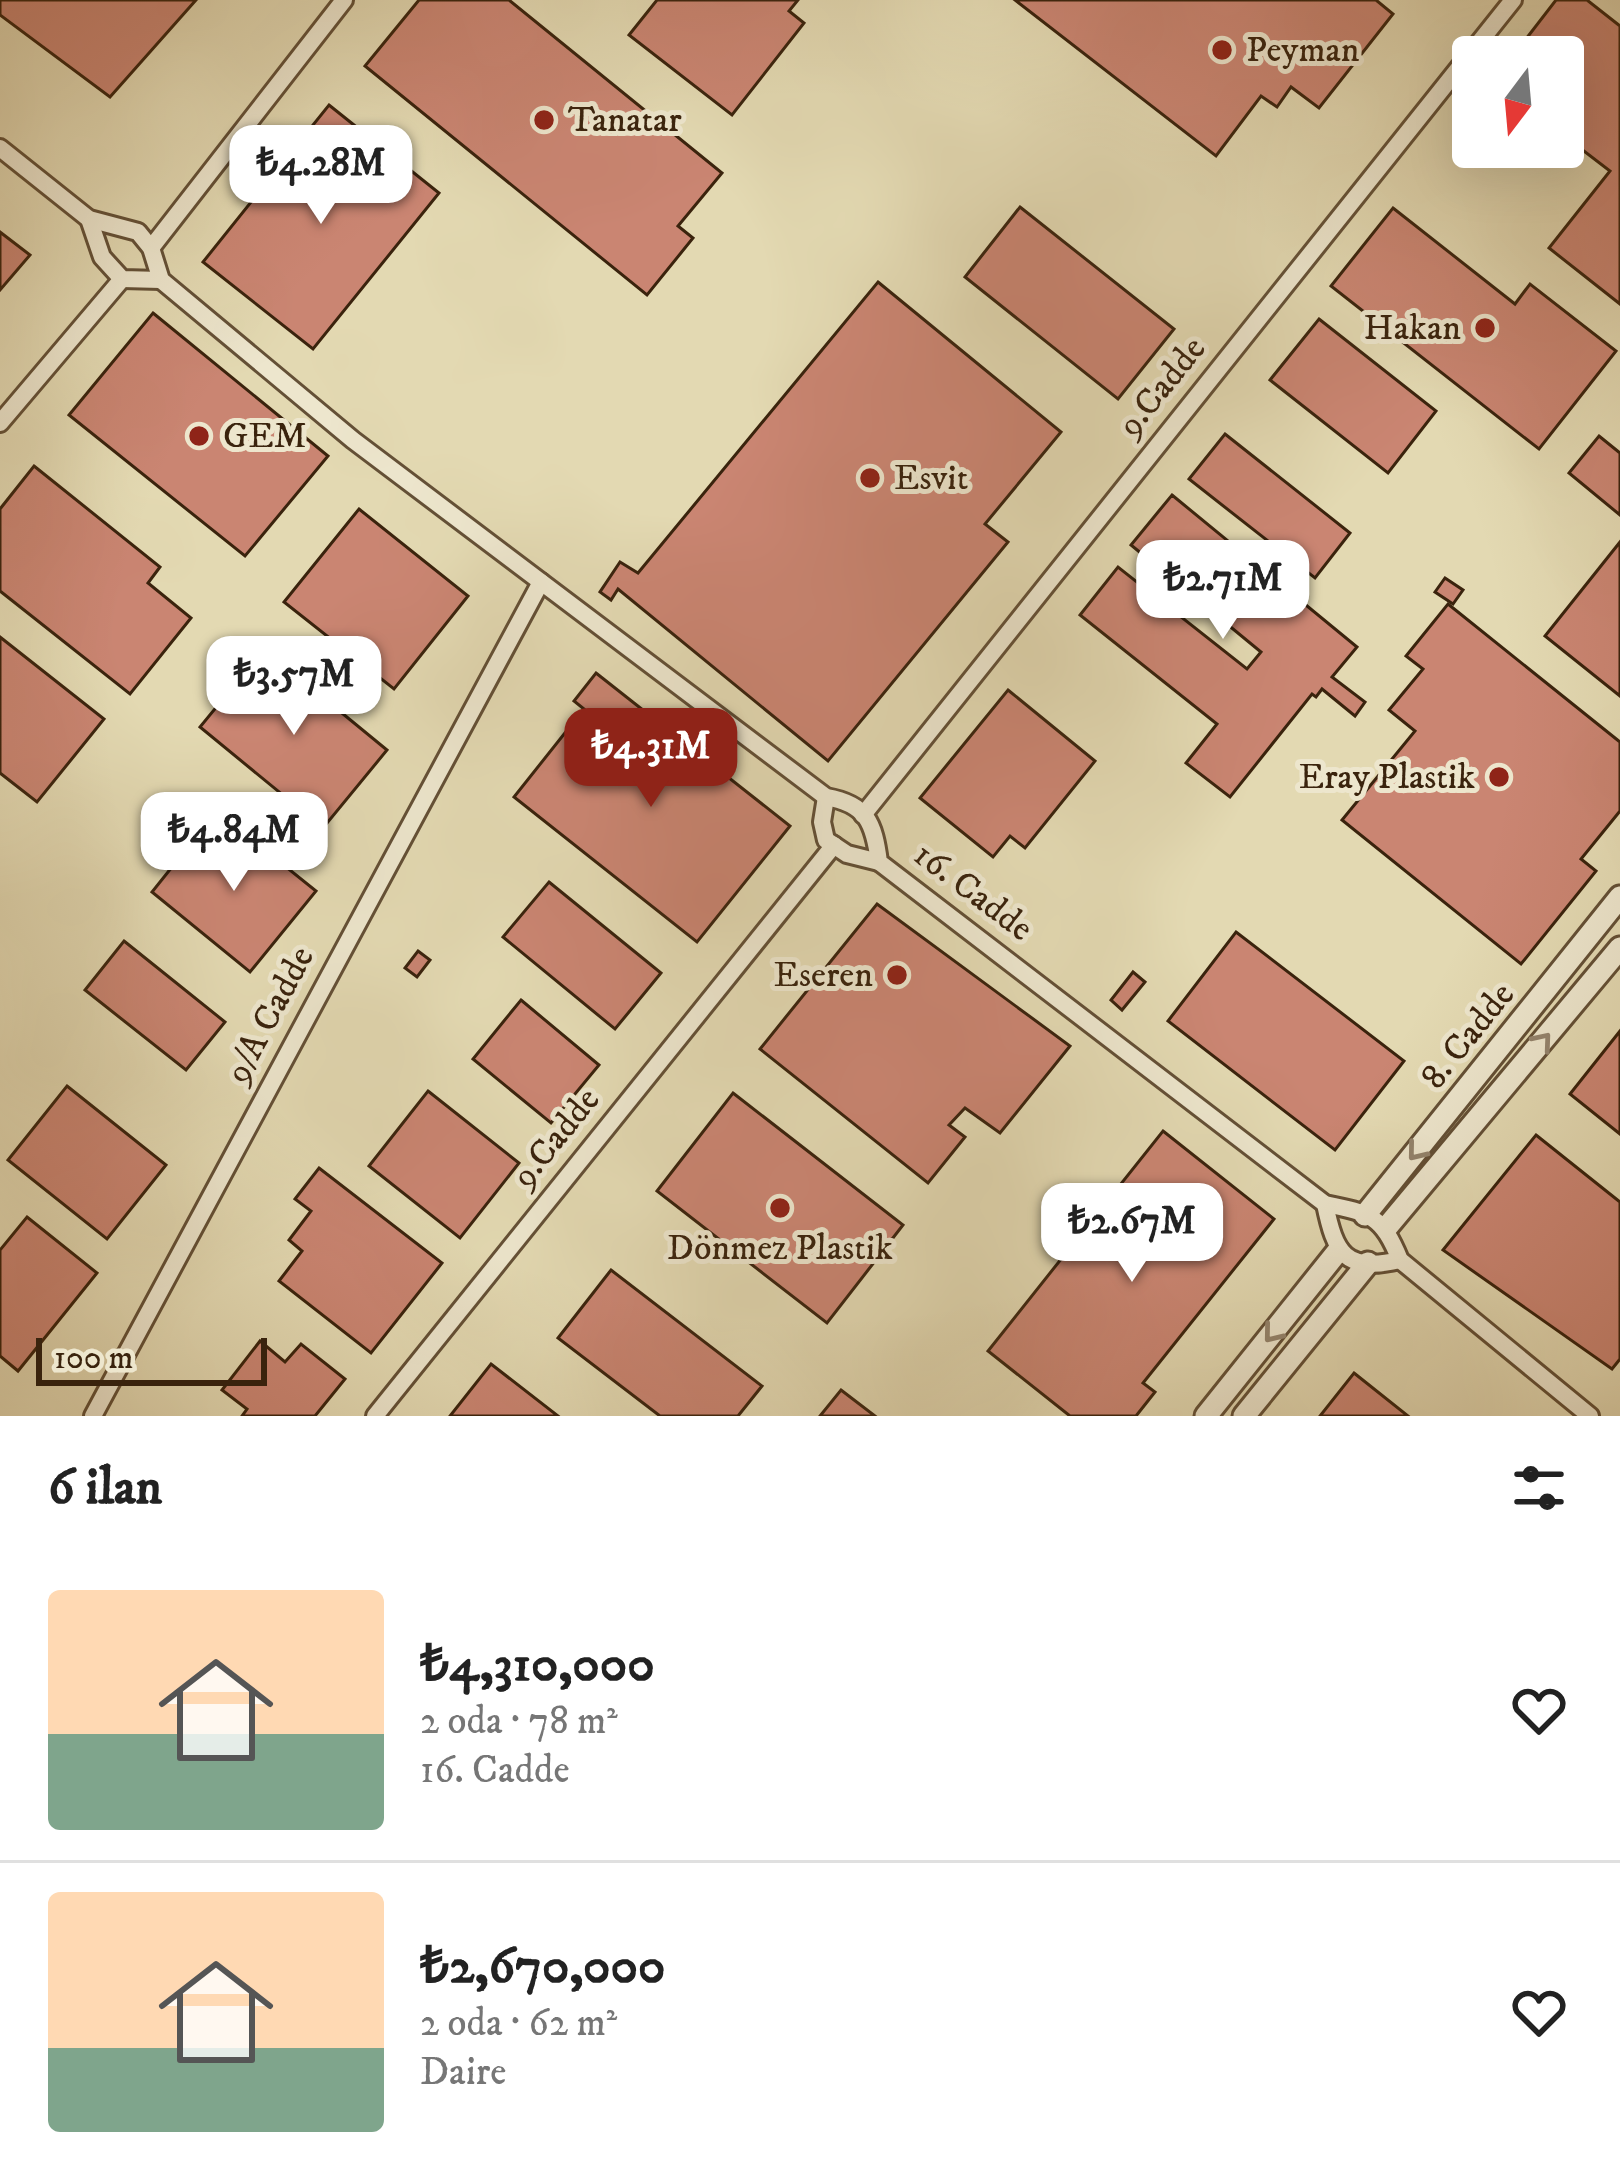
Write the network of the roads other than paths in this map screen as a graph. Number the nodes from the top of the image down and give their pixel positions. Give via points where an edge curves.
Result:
1 (344, 0) edge
2 (1513, 0) edge
3 (0, 148) edge
4 (89, 219) junction
5 (151, 248) junction
6 (122, 279) junction
7 (161, 280) junction
8 (0, 423) edge
9 (541, 582) junction
10 (826, 797) junction
11 (863, 815) junction
12 (834, 845) junction
13 (879, 862) junction
14 (1620, 897) edge
15 (1620, 948) edge
16 (1325, 1204) junction
17 (1365, 1215) junction
18 (1387, 1227) junction
19 (1338, 1251) junction
20 (1400, 1260) junction
21 (1368, 1263) junction
22 (93, 1416) edge
23 (375, 1416) edge
24 (1206, 1416) edge
25 (1244, 1416) edge
26 (1590, 1416) edge

1 - 5 street
2 - 11 street, 9.Cadde
3 - 4 street
4 - 5 street via 138,232
4 - 6 street via 102,257
5 - 7 street
6 - 7 street
6 - 8 street
7 - 9 street via 352,440
9 - 10 street
9 - 22 street, 9/A Cadde
10 - 11 street via 851,802
10 - 12 street via 822,823
11 - 13 street, 16. Cadde via 875,828
12 - 13 street
12 - 23 street, 9.Cadde
13 - 16 street, 16. Cadde
14 -> 17 street, 8. Cadde
18 -> 15 street, 8. Cadde
16 - 17 street, 16. Cadde
16 - 19 street
17 - 18 street, 16. Cadde
18 - 20 street
19 - 21 street
19 -> 24 street
20 - 21 street
20 - 26 street
21 - 25 street

